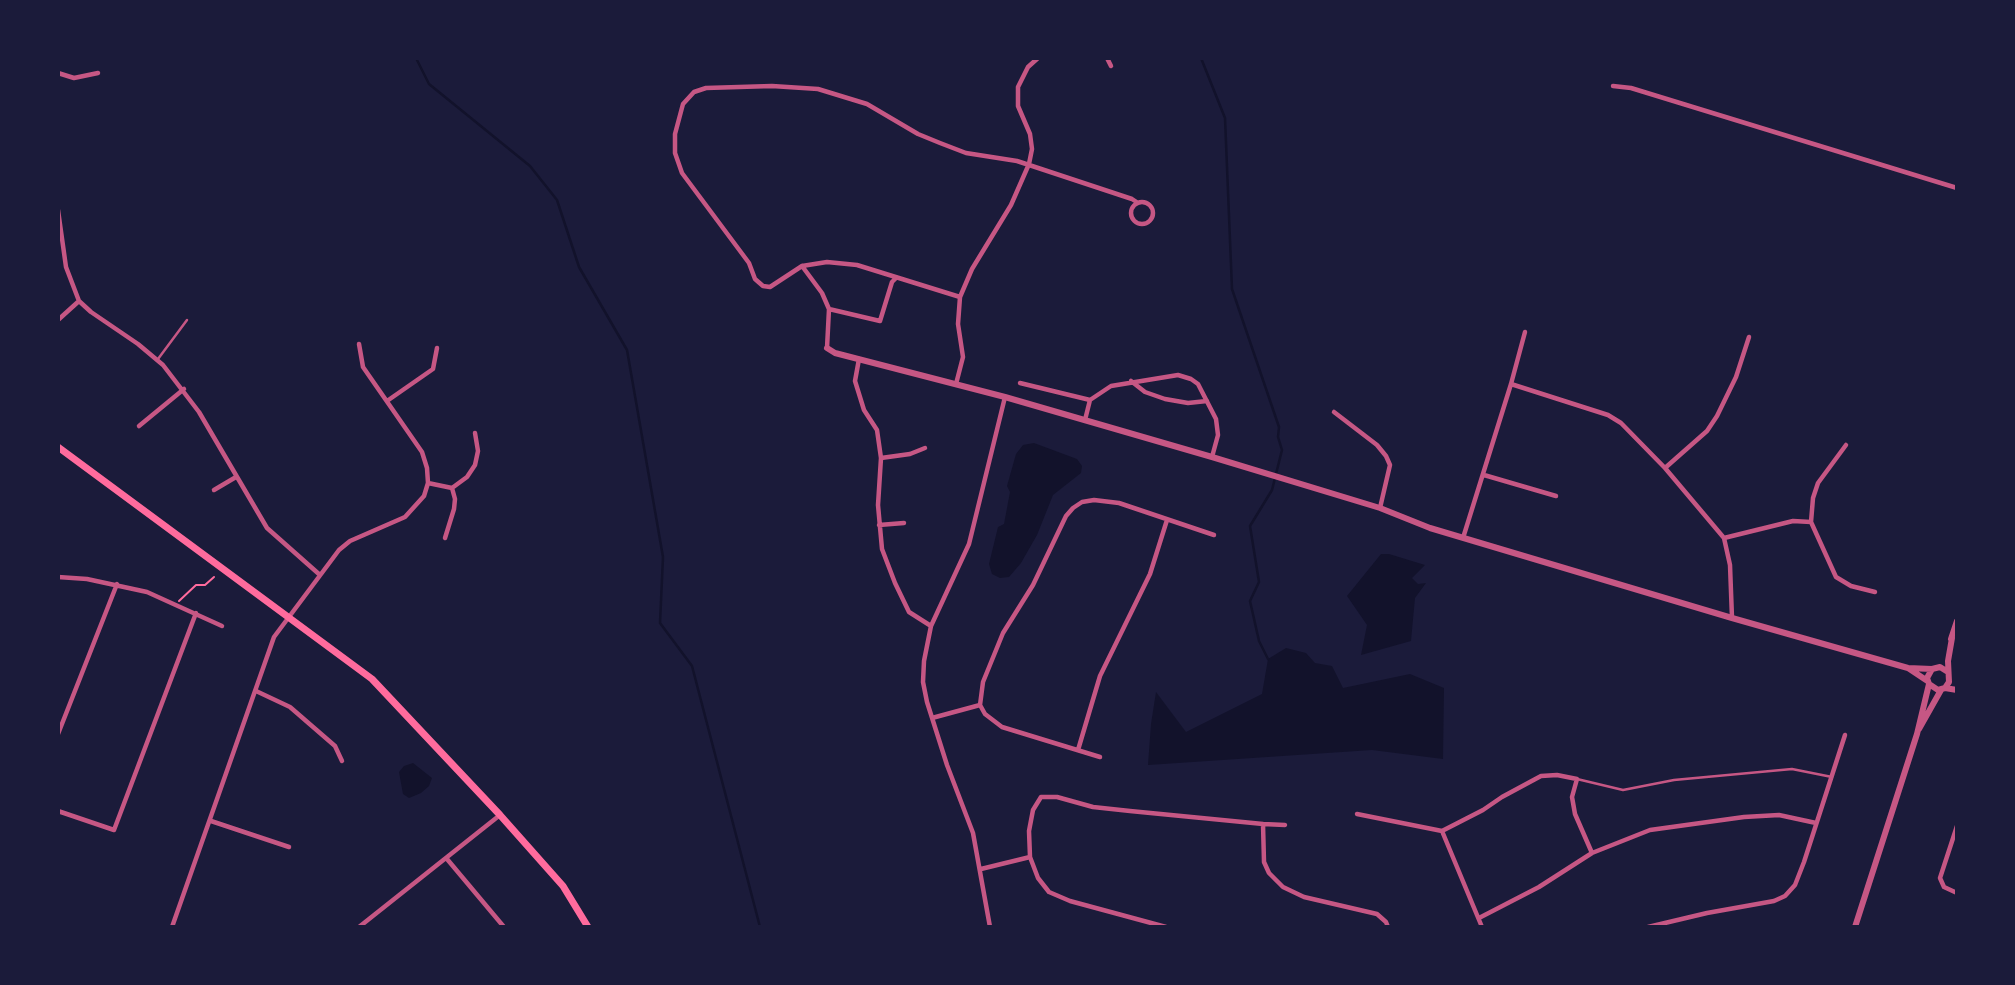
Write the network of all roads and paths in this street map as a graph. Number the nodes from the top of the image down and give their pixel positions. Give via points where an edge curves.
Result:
1 (1038, 58) edge
2 (1107, 58) edge
3 (1111, 66) dead end
4 (58, 73) edge
5 (98, 73) dead end
6 (1613, 86) dead end
7 (1029, 164) junction
8 (1957, 188) edge
9 (1138, 203) junction
10 (58, 209) edge
11 (802, 266) junction
12 (897, 278) junction
13 (960, 297) junction
14 (79, 301) junction
15 (829, 309) junction
16 (58, 320) edge
17 (187, 320) dead end
18 (1525, 332) dead end
19 (1749, 337) dead end
20 (359, 344) dead end
21 (437, 348) dead end
22 (827, 348) joint
23 (859, 359) junction
24 (157, 360) junction
25 (1131, 381) junction
26 (1020, 383) dead end
27 (956, 384) junction
28 (1511, 384) junction
29 (184, 390) junction
30 (1005, 397) junction
31 (1090, 400) junction
32 (387, 401) junction
33 (1207, 401) junction
34 (1334, 412) dead end
35 (1084, 420) junction
36 (139, 426) dead end
37 (475, 433) dead end
38 (1846, 445) dead end
39 (58, 447) edge
40 (925, 448) dead end
41 (1212, 457) junction
42 (881, 458) junction
43 (1665, 468) junction
44 (1484, 475) junction
45 (236, 477) junction
46 (428, 483) junction
47 (452, 488) junction
48 (214, 489) dead end
49 (1556, 496) dead end
50 (1380, 508) junction
51 (1167, 520) junction
52 (1811, 522) junction
53 (904, 523) dead end
54 (879, 525) junction
55 (1214, 535) dead end
56 (446, 538) dead end
57 (1463, 538) junction
58 (1724, 538) junction
59 (320, 575) junction
60 (214, 577) dead end
61 (58, 578) edge
62 (117, 584) junction
63 (1875, 592) dead end
64 (176, 604) junction
65 (196, 613) junction
66 (288, 617) junction
67 (1732, 618) junction
68 (1957, 621) edge
69 (222, 626) dead end
70 (932, 626) junction
71 (1952, 638) junction
72 (1908, 668) junction
73 (1934, 668) junction
74 (1949, 673) junction
75 (1957, 680) edge
76 (1928, 683) junction
77 (1943, 689) junction
78 (1957, 690) edge
79 (256, 691) junction
80 (980, 705) junction
81 (932, 718) junction
82 (1917, 733) junction
83 (58, 734) edge
84 (1846, 735) dead end
85 (1078, 750) junction
86 (1100, 757) dead end
87 (342, 761) dead end
88 (1832, 777) junction
89 (1577, 779) junction
90 (58, 811) edge
91 (1357, 814) dead end
92 (500, 815) junction
93 (211, 821) junction
94 (1816, 823) junction
95 (1262, 824) junction
96 (1285, 825) dead end
97 (1957, 825) edge
98 (1442, 831) junction
99 (289, 847) dead end
100 (1592, 853) junction
101 (1030, 857) junction
102 (447, 859) junction
103 (981, 869) junction
104 (1957, 892) edge
105 (1479, 918) junction
106 (172, 927) edge
107 (359, 927) edge
108 (504, 927) edge
109 (588, 927) edge
110 (990, 927) edge
111 (1166, 927) edge
112 (1388, 927) edge
113 (1482, 927) edge
114 (1648, 927) edge
115 (1855, 927) edge

1 - 7 street via 1018,87 1018,106 1031,142
2 - 3 street
4 - 5 street via 74,78
6 - 8 street
7 - 9 street
7 - 11 street via 966,153 918,134 867,104 818,89 772,86 694,92 683,104 675,134 682,173 763,286 771,288
7 - 13 street
9 - 9 street via 1152,207 1153,218 1148,223 1141,225 1132,218 1131,211
10 - 14 street via 66,267
11 - 12 street via 827,262 857,265
11 - 15 street
12 - 13 street
12 - 15 street via 880,321
13 - 27 street via 963,357
14 - 16 street
14 - 24 street
15 - 22 street
17 - 24 lane
18 - 28 street
19 - 43 street via 1737,377 1717,416 1707,431
20 - 32 street via 363,367
21 - 32 street via 433,369
22 - 23 street
23 - 27 street
23 - 42 street via 855,381 864,410 877,430
24 - 29 street
25 - 31 street via 1111,386
25 - 33 street via 1165,399
25 - 33 street via 1178,375 1198,384
26 - 31 street
27 - 30 street
28 - 43 street via 1608,415
28 - 44 street
29 - 36 street
29 - 45 street
30 - 35 street
30 - 70 street via 969,544
31 - 35 street
32 - 46 street via 422,452
33 - 41 street via 1218,435
34 - 50 street via 1386,456 1390,466
35 - 41 street
37 - 47 street via 475,465
38 - 52 street via 1818,483
39 - 66 main road
40 - 42 street
41 - 50 street
42 - 54 street
43 - 58 street
44 - 49 street
44 - 57 street
45 - 48 street
45 - 59 street via 267,528
46 - 47 street
46 - 59 street via 424,496 405,517 349,541
47 - 56 street via 454,509
50 - 57 street
51 - 55 street
51 - 80 street via 1119,503 1094,500 1082,502 1066,516 1034,584 1003,633 983,682
51 - 85 street via 1150,575 1100,676
52 - 58 street via 1793,521
52 - 63 street via 1836,577
53 - 54 street
54 - 70 street via 882,549 909,612
57 - 67 street
58 - 67 street
59 - 66 street
60 - 64 path via 205,585 196,585
61 - 62 street
62 - 64 street
62 - 83 street
64 - 65 street
65 - 69 street
65 - 90 street via 114,830
66 - 79 street via 274,637
66 - 92 main road via 372,679
67 - 72 street
68 - 71 street
70 - 81 street via 923,682
71 - 73 street
71 - 74 street
72 - 73 street
72 - 76 street
73 - 74 street
73 - 76 street via 1927,674
74 - 75 street
74 - 77 street
76 - 77 street
76 - 82 street
77 - 78 street
77 - 82 street
79 - 87 street via 290,707 335,746
79 - 93 street
80 - 81 street
80 - 85 street via 1002,727
81 - 103 street via 973,833
82 - 115 street
84 - 88 street
85 - 86 street
88 - 89 lane via 1792,769 1623,790
88 - 94 street
89 - 98 street via 1542,776
89 - 100 street via 1572,797 1575,814
91 - 98 street
92 - 102 street
92 - 109 main road via 563,886
93 - 99 street
93 - 106 street
94 - 100 street via 1779,815 1695,823 1650,830
94 - 114 street via 1795,885 1785,896
95 - 96 street
95 - 101 street via 1093,807 1041,797 1029,831
95 - 112 street via 1264,862 1283,887 1304,897 1377,914
97 - 104 street via 1940,878 1944,887
98 - 105 street
100 - 105 street
101 - 103 street
101 - 111 street via 1049,892
102 - 107 street
102 - 108 street
103 - 110 street
105 - 113 street

